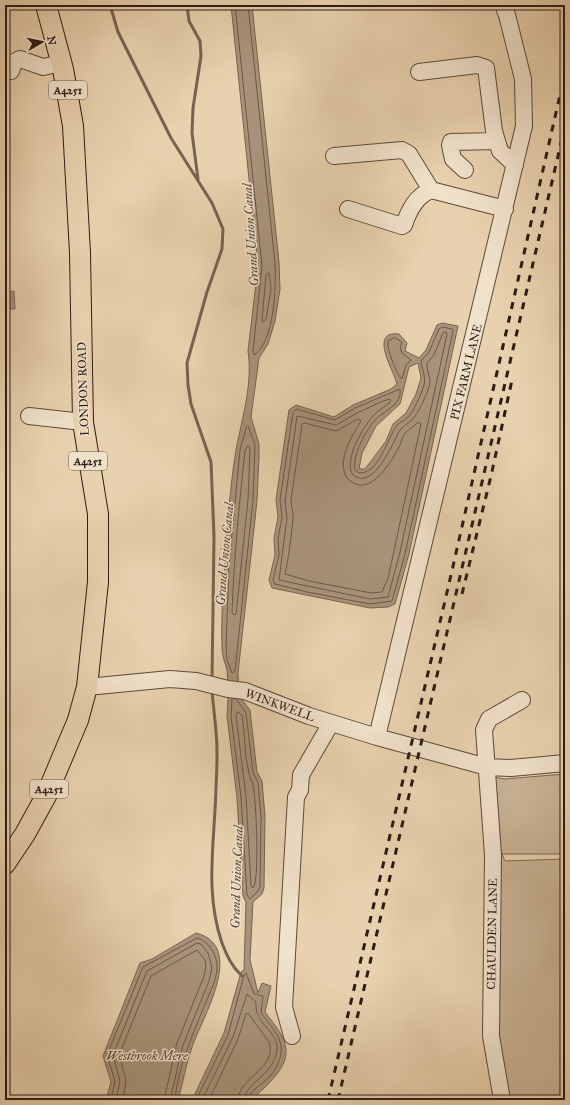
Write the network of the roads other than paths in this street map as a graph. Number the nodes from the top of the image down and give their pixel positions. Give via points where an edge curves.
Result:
1 (46, 5) edge
2 (503, 5) edge
3 (62, 63) junction
4 (10, 71) dead end
5 (419, 72) dead end
6 (497, 141) junction
7 (334, 156) dead end
8 (515, 165) junction
9 (464, 170) dead end
10 (431, 190) junction
11 (348, 209) dead end
12 (505, 209) junction
13 (28, 416) dead end
14 (83, 422) junction
15 (87, 687) junction
16 (522, 700) dead end
17 (331, 723) junction
18 (376, 737) junction
19 (565, 763) edge
20 (487, 767) junction
21 (25, 834) junction
22 (5, 847) edge
23 (5, 864) edge
24 (292, 1036) dead end
25 (502, 1100) edge

1 - 3 main road, LONDON ROAD / A4251
2 - 8 street, PIX FARM LANE via 523,79 524,126
3 - 4 street via 43,68 20,59 14,62
3 - 14 main road, LONDON ROAD / A4251 via 69,95 76,172
5 - 6 street via 477,65 486,68
6 - 8 street via 500,151
6 - 9 street via 451,142 453,159
7 - 10 street via 402,150 409,154
8 - 12 street, PIX FARM LANE
10 - 11 street via 416,201 402,226
10 - 12 street
12 - 18 street, PIX FARM LANE
13 - 14 street
14 - 15 main road, LONDON ROAD / A4251 via 98,514 99,546 95,628
15 - 17 street, WINKWELL via 170,678 245,691
15 - 21 main road, LONDON ROAD / A4251 via 78,720 53,781
16 - 20 street, CHAULDEN LANE via 495,715 486,724 484,730
17 - 18 street, WINKWELL
17 - 24 street via 301,776 300,790 296,797 284,1007
18 - 20 street, WINKWELL
19 - 20 street, WINKWELL via 511,768
20 - 25 street, CHAULDEN LANE via 493,855 491,1036
21 - 22 main road, LONDON ROAD / A4251
21 - 23 main road, LONDON ROAD / A4251

